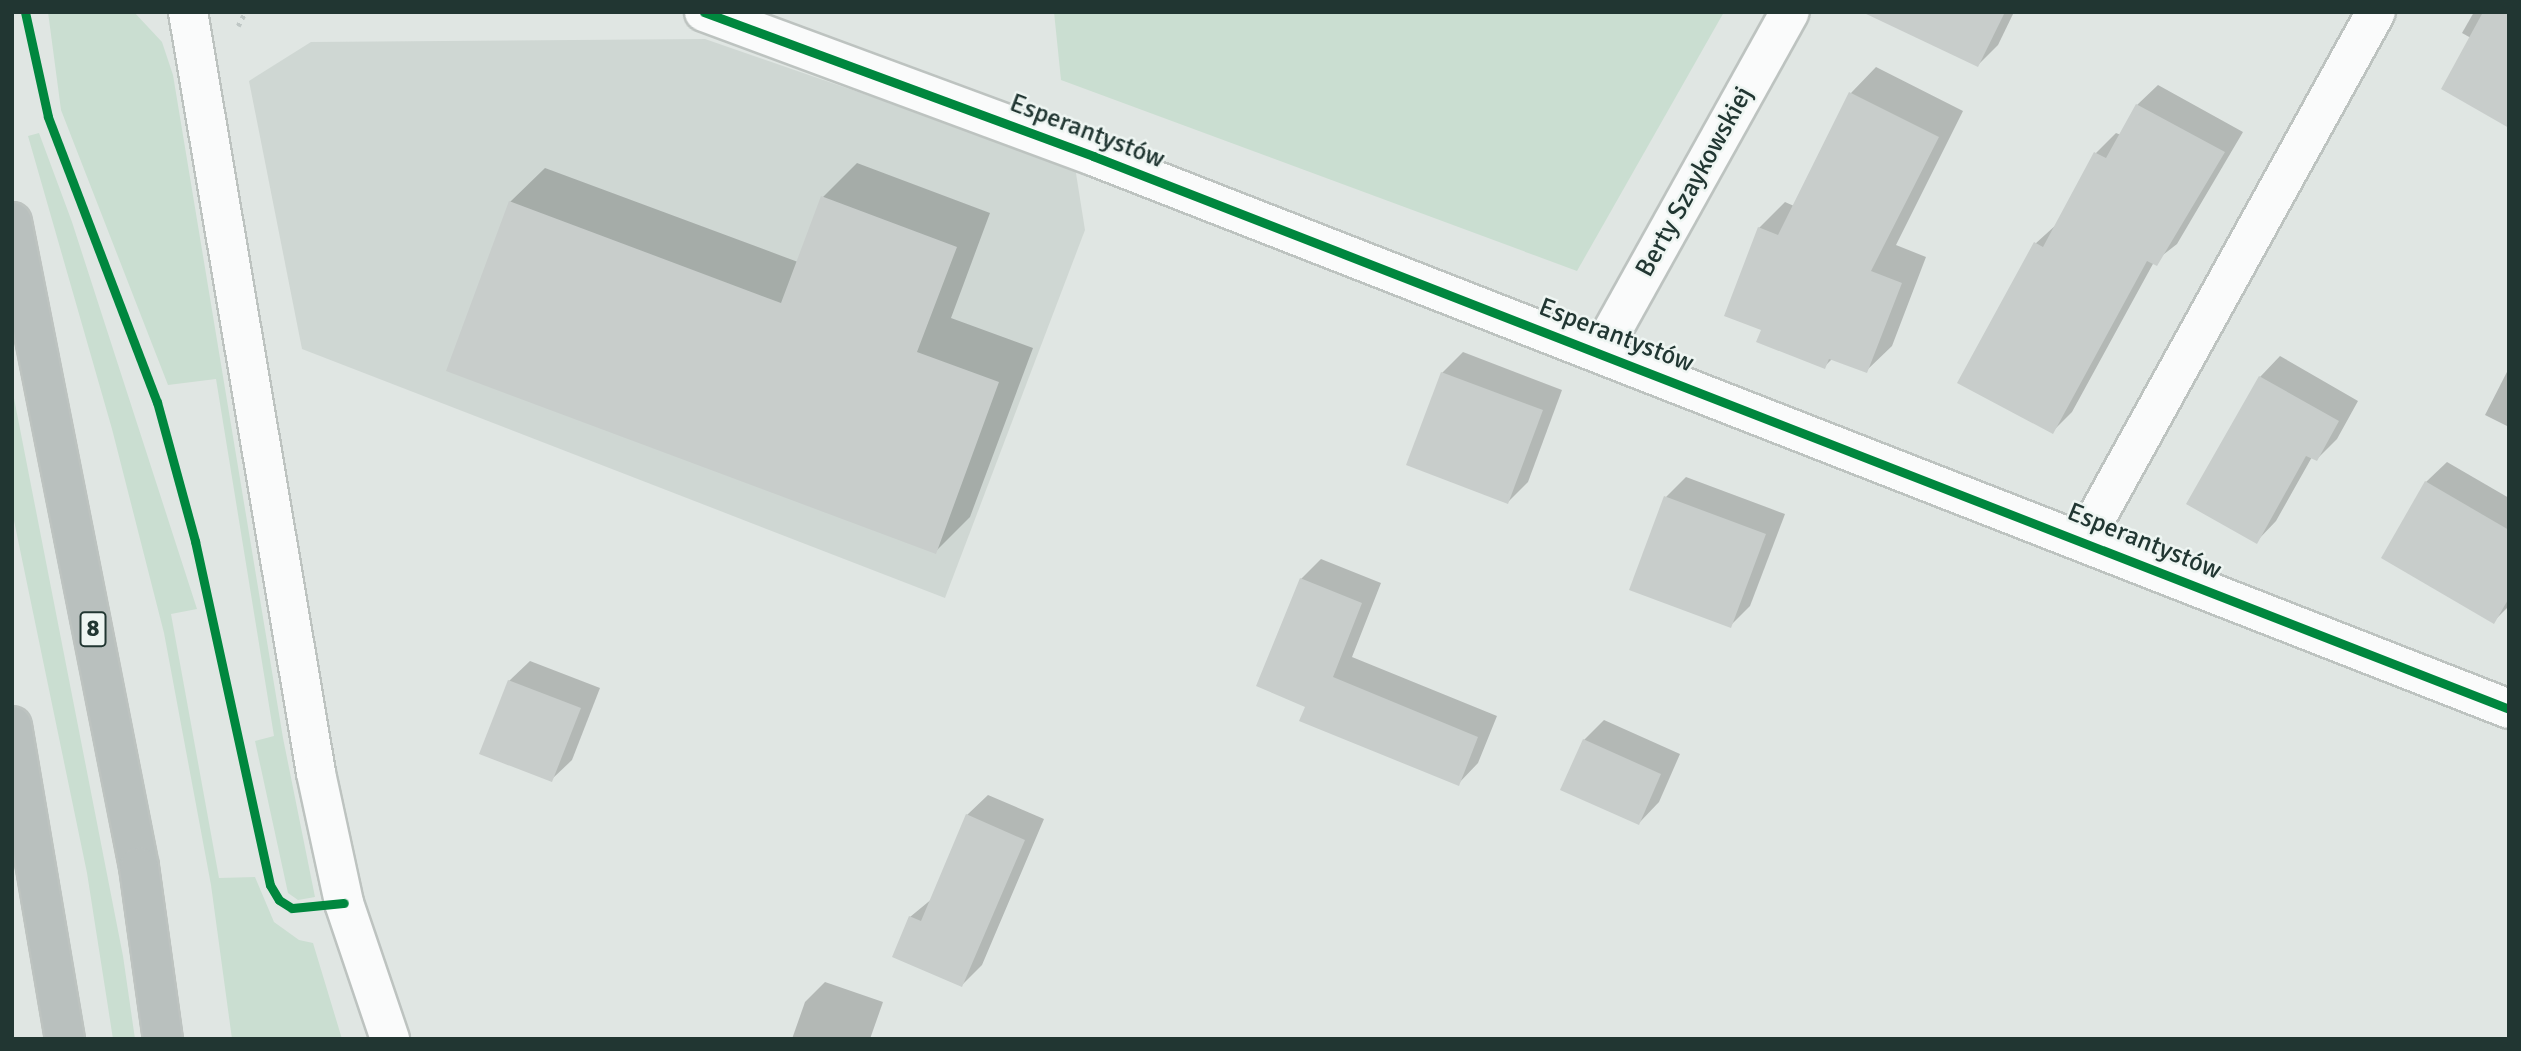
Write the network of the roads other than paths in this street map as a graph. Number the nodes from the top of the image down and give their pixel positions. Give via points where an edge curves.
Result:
1 (188, 12) edge
2 (704, 12) edge
3 (1790, 12) edge
4 (2376, 12) edge
5 (12, 222) edge
6 (1600, 353) junction
7 (2084, 540) junction
8 (2509, 709) edge
9 (12, 726) edge
10 (65, 1039) edge
11 (163, 1039) edge
12 (390, 1039) edge

1 - 12 street via 316,773 344,903
2 - 6 street, Esperantystów via 1093,156
3 - 6 street, Berty Szaykowskiej
4 - 7 street
5 - 11 highway, 8 via 139,867
6 - 7 street, Esperantystów
7 - 8 street, Esperantystów
9 - 10 highway

